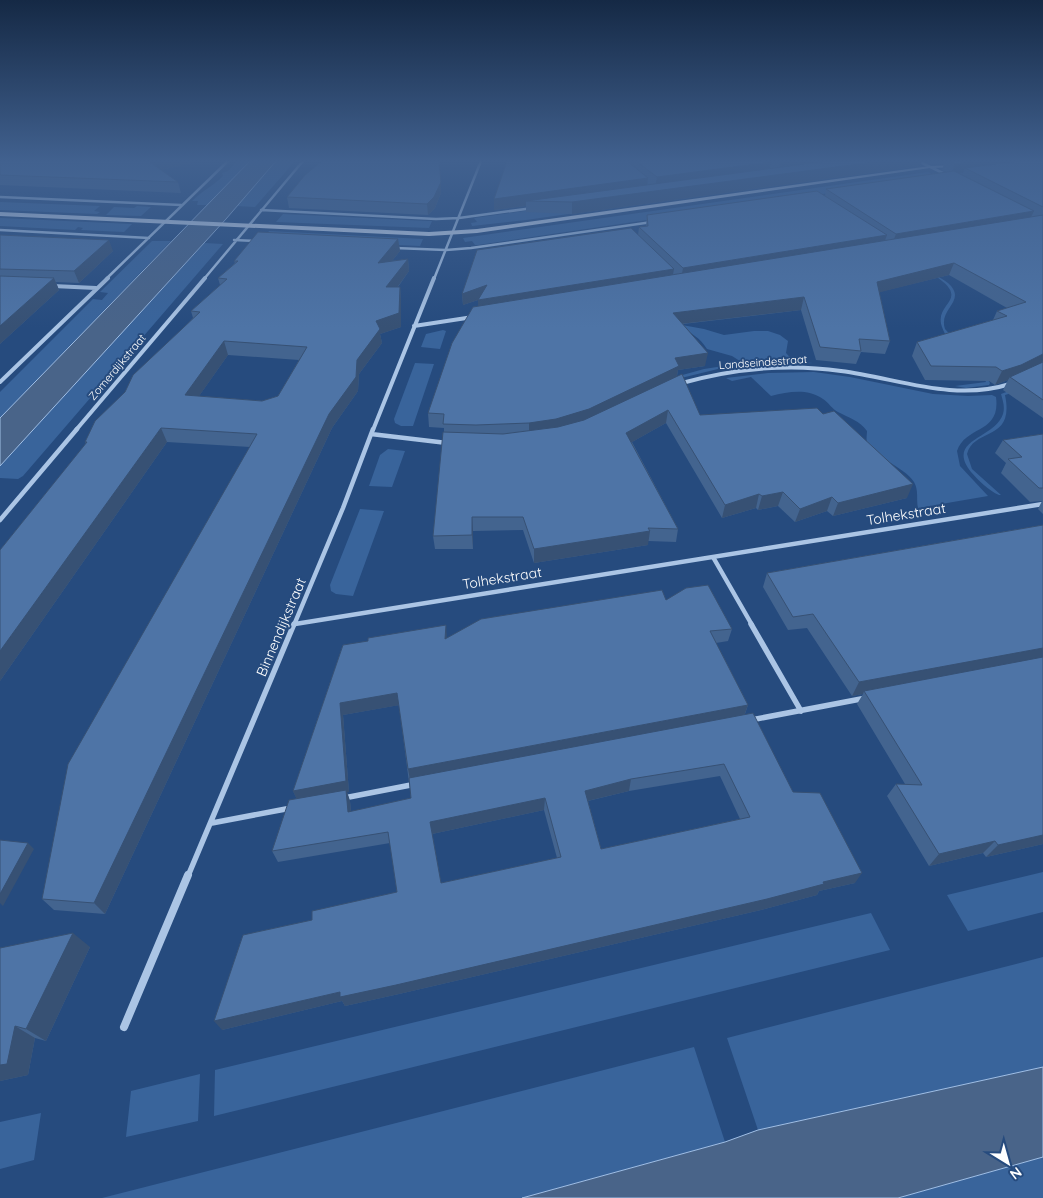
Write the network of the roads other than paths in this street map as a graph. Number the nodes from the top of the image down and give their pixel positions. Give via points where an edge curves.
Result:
1 (60, 217) edge
2 (170, 217) edge
3 (254, 217) edge
4 (412, 217) edge
5 (467, 217) edge
6 (580, 217) edge
7 (459, 218) junction
8 (660, 220) edge
9 (165, 222) junction
10 (246, 225) junction
11 (0, 230) edge
12 (453, 233) junction
13 (149, 238) junction
14 (234, 240) junction
15 (258, 241) edge
16 (393, 248) edge
17 (446, 250) junction
18 (48, 286) edge
19 (96, 288) junction
20 (473, 317) edge
21 (414, 326) junction
22 (0, 382) edge
23 (1014, 382) edge
24 (673, 385) edge
25 (371, 434) junction
26 (453, 444) edge
27 (1043, 504) edge
28 (0, 520) edge
29 (713, 557) junction
30 (294, 624) junction
31 (869, 698) edge
32 (801, 711) junction
33 (744, 722) edge
34 (426, 782) edge
35 (339, 799) edge
36 (300, 806) edge
37 (212, 823) junction
38 (124, 1027) dead end

1 - 9 main road
2 - 9 street
3 - 10 street, Zomerdijkstraat
4 - 7 street
5 - 7 street
6 - 12 main road
7 - 12 street, Binnendijkstraat
8 - 17 street
9 - 10 main road
9 - 13 street
10 - 12 main road
10 - 14 street, Zomerdijkstraat
11 - 13 street
12 - 17 street, Binnendijkstraat
13 - 19 street
14 - 15 street
14 - 28 street, Zomerdijkstraat
16 - 17 street
17 - 21 street, Binnendijkstraat
18 - 19 street
19 - 22 street
20 - 21 street
21 - 25 street, Binnendijkstraat
23 - 24 street, Landseindestraat via 996,388 965,391 930,389 870,375 814,368 772,368 729,371
25 - 26 street
25 - 30 street, Binnendijkstraat
27 - 29 street, Tolhekstraat
29 - 30 street, Tolhekstraat
29 - 32 street
30 - 37 street, Binnendijkstraat
31 - 32 street
32 - 33 street
34 - 35 street
36 - 37 street
37 - 38 street, Binnendijkstraat

